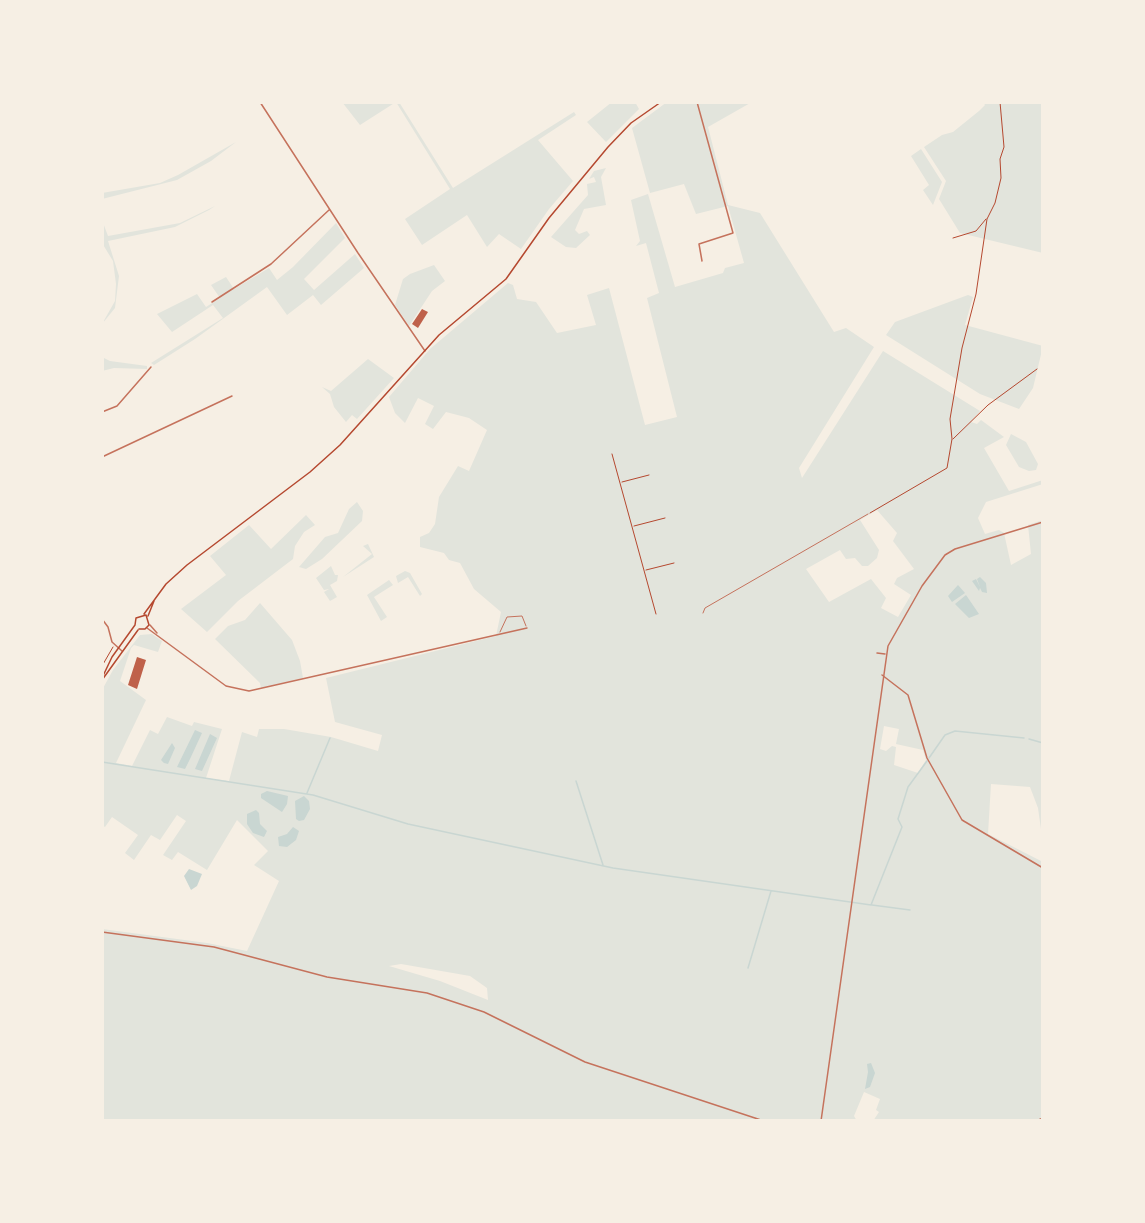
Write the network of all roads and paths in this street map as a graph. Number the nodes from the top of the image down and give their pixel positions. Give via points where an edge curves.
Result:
1 (260, 102) edge
2 (661, 102) edge
3 (697, 102) edge
4 (1000, 102) edge
5 (329, 209) junction
6 (987, 219) junction
7 (953, 238) dead end
8 (702, 261) dead end
9 (212, 302) dead end
10 (425, 351) junction
11 (151, 367) dead end
12 (1036, 369) dead end
13 (232, 396) dead end
14 (102, 412) edge
15 (952, 439) junction
16 (612, 454) dead end
17 (102, 457) edge
18 (649, 475) dead end
19 (620, 483) junction
20 (868, 514) joint
21 (665, 518) dead end
22 (1043, 522) edge
23 (632, 527) junction
24 (674, 562) dead end
25 (644, 571) junction
26 (156, 598) junction
27 (703, 613) dead end
28 (144, 614) junction
29 (656, 614) dead end
30 (148, 617) junction
31 (102, 619) edge
32 (135, 625) junction
33 (149, 625) junction
34 (147, 628) junction
35 (527, 628) joint
36 (139, 629) junction
37 (500, 632) junction
38 (157, 634) junction
39 (114, 645) junction
40 (118, 648) junction
41 (122, 651) junction
42 (877, 653) dead end
43 (885, 654) junction
44 (102, 666) edge
45 (882, 675) junction
46 (102, 679) edge
47 (1043, 868) edge
48 (102, 932) edge
49 (1043, 1118) edge
50 (764, 1121) edge
51 (821, 1121) edge
52 (1036, 1121) edge

1 - 5 street
2 - 10 main road via 608,147 558,206 506,279
3 - 8 street via 733,233 699,244
4 - 6 path via 1004,147 1001,178
5 - 9 street via 271,264
5 - 10 street
6 - 7 path via 976,231
6 - 15 path via 950,418
10 - 26 main road via 327,457 187,565
11 - 14 street via 117,406
12 - 15 path via 988,405
13 - 17 street
15 - 20 path via 947,468
16 - 19 path
18 - 19 path
19 - 23 path
20 - 27 lane via 705,608
21 - 23 path
22 - 43 street via 945,555 916,595
23 - 25 path
24 - 25 path
25 - 29 path
26 - 28 main road
26 - 30 main road
28 - 30 main road
28 - 32 main road via 137,617
30 - 33 main road
31 - 39 street
32 - 36 main road
32 - 40 main road
33 - 34 main road
33 - 38 street
34 - 36 main road
34 - 38 street
35 - 37 street
35 - 37 lane via 522,616 507,617
36 - 41 main road
37 - 38 street via 249,691 236,690 219,681
39 - 40 street
39 - 44 path
40 - 41 street
40 - 46 main road
41 - 46 main road
42 - 43 street
43 - 45 street
45 - 47 street via 908,695 927,758 962,820
45 - 51 street
48 - 50 street via 214,947 327,976 427,993 484,1012 585,1062
49 - 52 street

